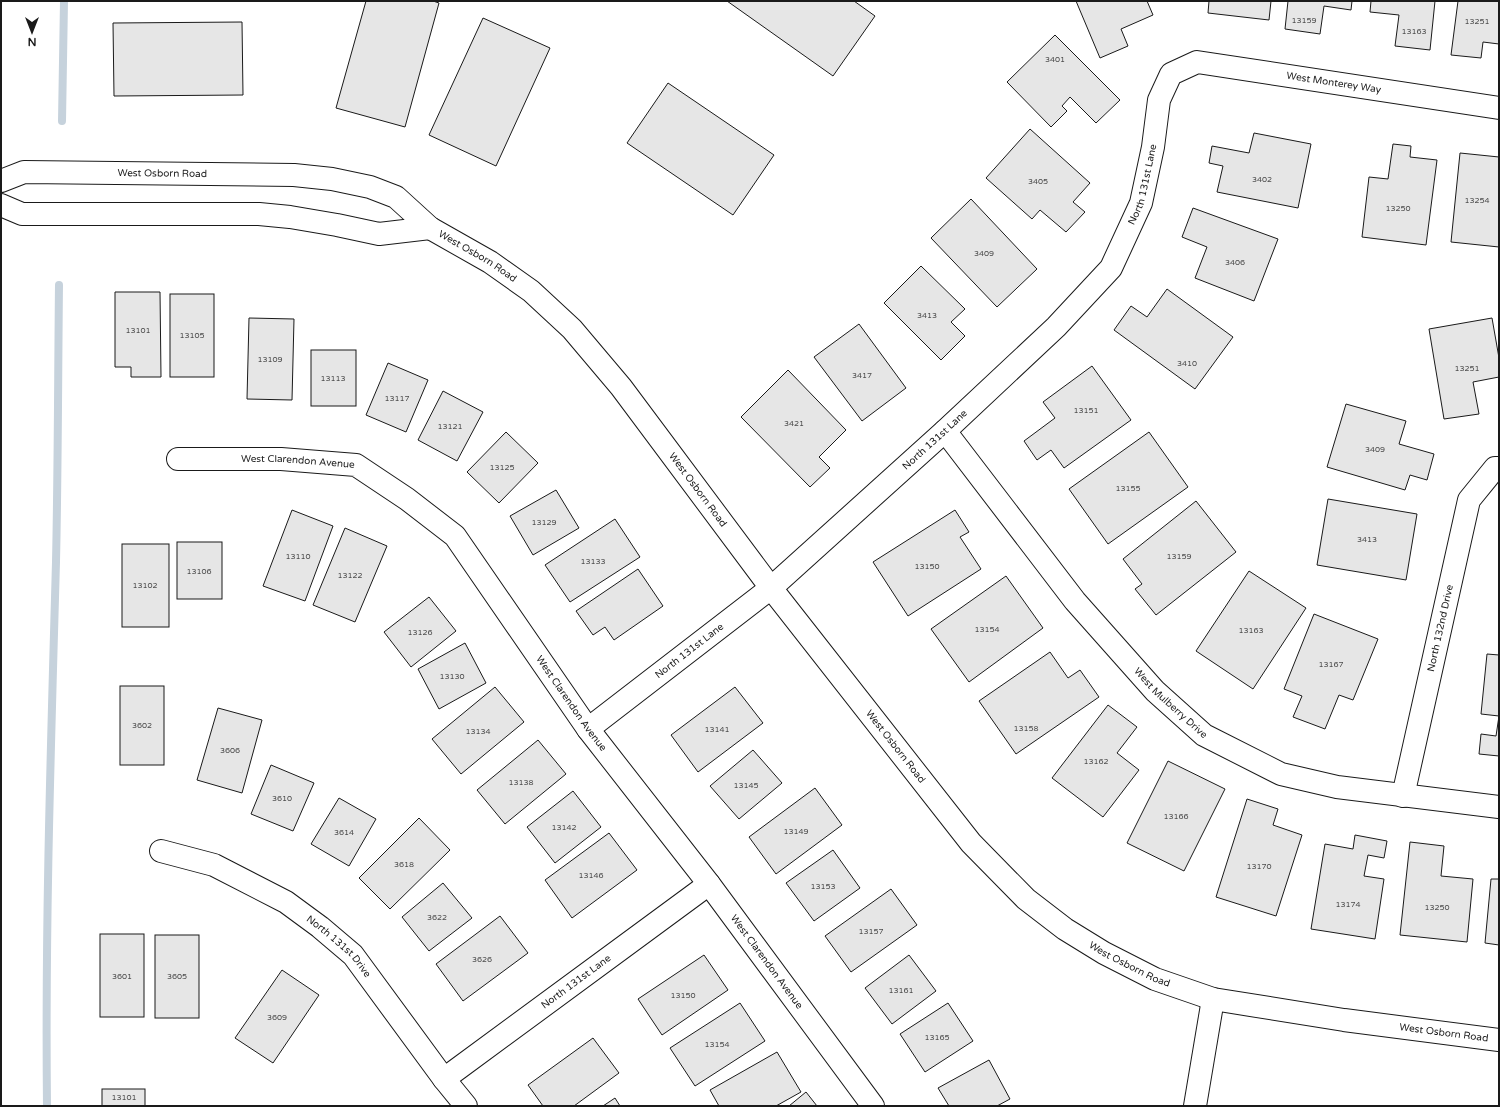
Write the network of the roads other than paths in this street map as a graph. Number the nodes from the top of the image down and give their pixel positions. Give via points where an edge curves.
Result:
1 (1171, 74) joint
2 (1499, 108) edge
3 (1, 181) edge
4 (1, 205) edge
5 (430, 228) junction
6 (945, 431) junction
7 (178, 459) dead end
8 (1497, 468) edge
9 (771, 588) junction
10 (588, 729) junction
11 (1403, 796) junction
12 (1499, 807) edge
13 (161, 851) dead end
14 (709, 884) junction
15 (1213, 999) junction
16 (1499, 1040) edge
17 (444, 1079) junction
18 (466, 1106) edge
19 (873, 1106) edge
20 (1195, 1106) edge

1 - 2 street, West Monterey Way via 1197,62
1 - 6 street, North 131st Lane via 1159,100 1153,148 1141,202 1111,268 1056,327
3 - 5 street, West Osborn Road via 24,172 294,175 332,179 370,187 396,197
4 - 5 street, West Osborn Road via 22,214 259,214 329,223 379,234
5 - 9 street, West Osborn Road via 490,262 531,291 572,329 621,387
6 - 9 street, North 131st Lane
6 - 11 street, West Mulberry Drive via 1075,601 1155,691 1204,735 1281,774 1337,787
7 - 10 street, West Clarendon Avenue via 281,459 356,465 407,498 455,536
8 - 11 street, North 132nd Drive via 1469,500
9 - 10 street, North 131st Lane
9 - 15 street, West Osborn Road via 971,843 1026,899 1065,929 1104,954 1155,980
10 - 14 street, West Clarendon Avenue
11 - 12 street, West Mulberry Drive
13 - 17 street, North 131st Drive via 214,864 286,902 320,927 353,955
14 - 17 street, North 131st Lane
14 - 19 street, West Clarendon Avenue
15 - 16 street, West Osborn Road via 1344,1020
15 - 20 street
17 - 18 street, North 131st Drive

